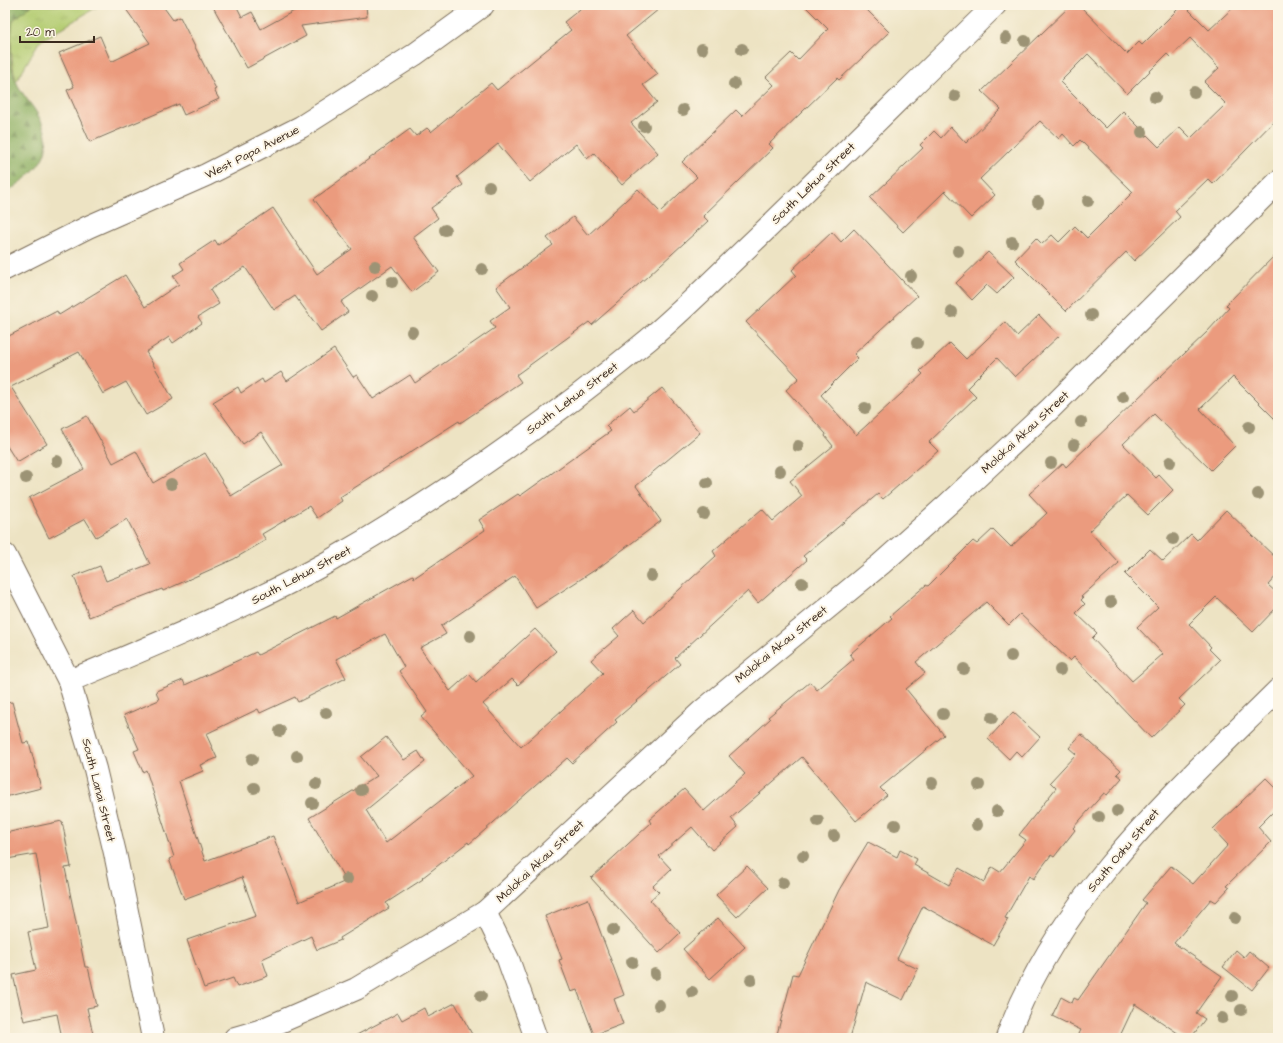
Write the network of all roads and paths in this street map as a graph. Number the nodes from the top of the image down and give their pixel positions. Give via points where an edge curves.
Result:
1 (483, 5) edge
2 (995, 5) edge
3 (1278, 182) edge
4 (5, 269) edge
5 (5, 555) edge
6 (69, 681) junction
7 (1278, 690) edge
8 (485, 912) junction
9 (153, 1038) edge
10 (235, 1038) edge
11 (536, 1038) edge
12 (1007, 1038) edge

1 - 4 street, West Papa Avenue via 414,55 301,127 206,175 88,227
2 - 6 street, South Lehua Street via 779,217 650,338 558,410 417,508 326,563 164,642
3 - 8 street, Molokai Akau Street via 1051,408 947,505 881,564 702,711
5 - 6 street, South Lanai Street
6 - 9 street, South Lanai Street via 95,769 115,853
7 - 12 street, South Oahu Street via 1163,803 1084,896 1043,958
8 - 10 street, Molokai Akau Street via 356,989 259,1031
8 - 11 street via 508,959

